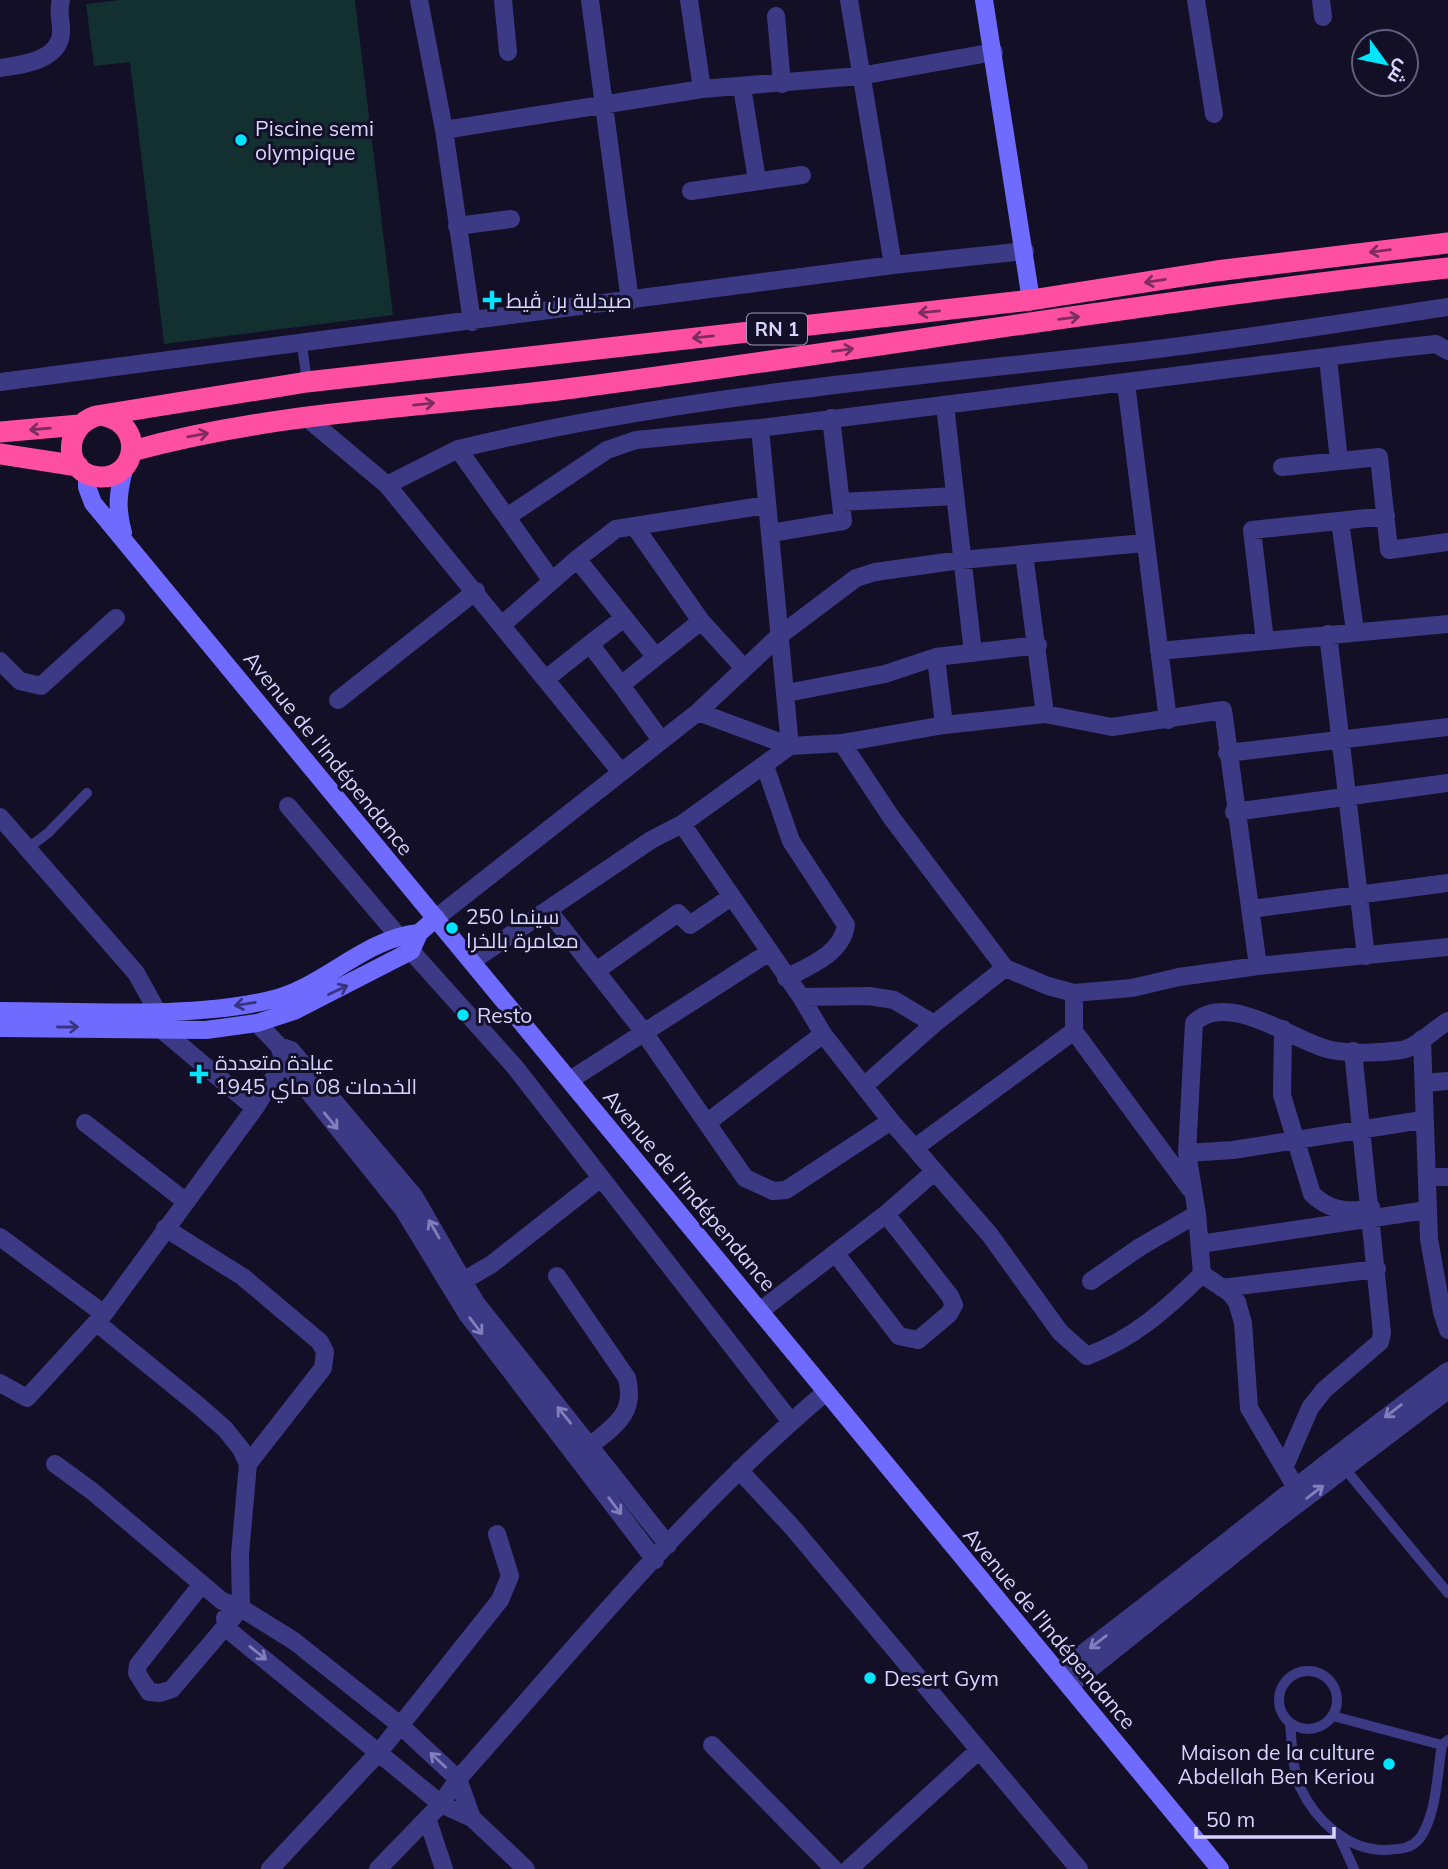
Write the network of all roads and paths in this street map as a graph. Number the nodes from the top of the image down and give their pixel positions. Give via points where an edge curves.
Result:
1 (61, 0) edge
2 (419, 0) edge
3 (503, 0) edge
4 (590, 0) edge
5 (689, 0) edge
6 (849, 0) edge
7 (984, 0) edge
8 (1196, 0) edge
9 (776, 16) dead end
10 (508, 52) dead end
11 (994, 52) junction
12 (0, 68) edge
13 (860, 76) junction
14 (782, 84) junction
15 (742, 88) junction
16 (702, 89) junction
17 (605, 105) junction
18 (1213, 114) dead end
19 (444, 130) junction
20 (802, 175) dead end
21 (757, 180) junction
22 (691, 191) dead end
23 (511, 219) dead end
24 (457, 226) junction
25 (1448, 243) edge
26 (1025, 251) junction
27 (892, 265) junction
28 (1448, 268) edge
29 (1031, 300) junction
30 (630, 301) junction
31 (1448, 307) edge
32 (472, 322) junction
33 (302, 345) junction
34 (1448, 351) edge
35 (1328, 358) junction
36 (0, 382) edge
37 (307, 382) junction
38 (1126, 383) junction
39 (945, 405) junction
40 (105, 415) junction
41 (306, 417) junction
42 (831, 418) junction
43 (79, 425) junction
44 (760, 428) junction
45 (0, 432) edge
46 (458, 449) junction
47 (0, 454) edge
48 (128, 458) junction
49 (1339, 461) junction
50 (1282, 467) dead end
51 (83, 469) junction
52 (387, 485) junction
53 (955, 496) junction
54 (841, 502) junction
55 (767, 505) junction
56 (1385, 516) junction
57 (507, 517) junction
58 (1340, 521) junction
59 (635, 527) junction
60 (771, 533) junction
61 (125, 540) junction
62 (1448, 542) edge
63 (1144, 543) junction
64 (1024, 554) junction
65 (577, 559) junction
66 (961, 560) junction
67 (552, 581) junction
68 (476, 591) junction
69 (116, 618) dead end
70 (624, 618) junction
71 (701, 621) junction
72 (503, 624) junction
73 (1448, 624) edge
74 (1355, 631) junction
75 (1328, 634) junction
76 (779, 636) junction
77 (1265, 641) junction
78 (590, 644) junction
79 (1038, 645) junction
80 (1159, 651) junction
81 (973, 653) junction
82 (655, 656) junction
83 (936, 657) junction
84 (0, 661) edge
85 (744, 668) junction
86 (547, 678) junction
87 (621, 685) junction
88 (787, 693) junction
89 (338, 700) dead end
90 (698, 712) junction
91 (1045, 714) junction
92 (1168, 720) junction
93 (944, 725) junction
94 (1448, 727) edge
95 (661, 740) junction
96 (1341, 742) junction
97 (842, 743) junction
98 (790, 746) junction
99 (1227, 753) junction
100 (765, 766) junction
101 (620, 771) junction
102 (1448, 783) edge
103 (87, 793) dead end
104 (1348, 796) junction
105 (288, 806) dead end
106 (1234, 811) junction
107 (0, 817) edge
108 (682, 824) junction
109 (28, 848) junction
110 (1448, 883) edge
111 (1360, 893) junction
112 (730, 897) junction
113 (1251, 909) junction
114 (548, 910) junction
115 (436, 918) junction
116 (419, 933) junction
117 (398, 935) junction
118 (1448, 947) edge
119 (411, 951) junction
120 (768, 953) junction
121 (1366, 957) junction
122 (472, 961) junction
123 (1258, 966) junction
124 (1005, 968) junction
125 (596, 971) junction
126 (786, 978) junction
127 (1074, 993) junction
128 (801, 997) junction
129 (294, 1002) junction
130 (0, 1011) edge
131 (157, 1011) junction
132 (1448, 1021) edge
133 (257, 1023) junction
134 (934, 1024) junction
135 (0, 1028) edge
136 (1283, 1029) junction
137 (162, 1030) junction
138 (643, 1031) junction
139 (1074, 1031) junction
140 (823, 1034) junction
141 (1422, 1039) junction
142 (1353, 1051) junction
143 (285, 1052) junction
144 (570, 1080) junction
145 (1448, 1082) edge
146 (1424, 1083) junction
147 (864, 1086) junction
148 (256, 1108) junction
149 (1422, 1119) junction
150 (891, 1121) junction
151 (708, 1122) junction
152 (85, 1124) dead end
153 (1361, 1131) junction
154 (1296, 1141) junction
155 (916, 1147) junction
156 (1187, 1153) junction
157 (934, 1172) junction
158 (1429, 1177) junction
159 (1448, 1177) edge
160 (601, 1178) junction
161 (1194, 1194) junction
162 (186, 1201) junction
163 (1427, 1210) junction
164 (1371, 1213) junction
165 (886, 1214) junction
166 (1198, 1214) junction
167 (165, 1228) junction
168 (1, 1240) edge
169 (1200, 1244) junction
170 (836, 1254) junction
171 (1377, 1269) junction
172 (1202, 1274) junction
173 (557, 1276) dead end
174 (463, 1281) junction
175 (1091, 1281) dead end
176 (1222, 1288) junction
177 (1445, 1308) edge
178 (760, 1311) junction
179 (100, 1318) junction
180 (1448, 1330) edge
181 (1448, 1371) edge
182 (0, 1383) edge
183 (1448, 1390) edge
184 (827, 1392) junction
185 (791, 1422) junction
186 (590, 1446) junction
187 (55, 1464) dead end
188 (248, 1464) junction
189 (1284, 1468) junction
190 (1345, 1469) junction
191 (740, 1470) junction
192 (1295, 1486) junction
193 (497, 1534) dead end
194 (668, 1545) junction
195 (655, 1560) junction
196 (201, 1585) junction
197 (1448, 1592) edge
198 (222, 1601) junction
199 (241, 1608) junction
200 (226, 1628) junction
201 (1063, 1679) junction
202 (1333, 1716) junction
203 (1290, 1723) junction
204 (400, 1725) junction
205 (1445, 1742) edge
206 (712, 1745) dead end
207 (380, 1751) junction
208 (978, 1751) junction
209 (458, 1779) junction
210 (441, 1804) junction
211 (427, 1818) junction
212 (472, 1818) junction
213 (1339, 1836) junction
214 (270, 1869) edge
215 (378, 1869) edge
216 (444, 1869) edge
217 (526, 1869) edge
218 (834, 1869) edge
219 (849, 1869) edge
220 (1079, 1869) edge
221 (1220, 1869) edge
222 (1353, 1869) edge

1 - 12 street via 57,45 38,61
2 - 19 street
3 - 10 street
4 - 17 street
5 - 16 street
6 - 13 street
7 - 11 main road
8 - 18 street
9 - 14 street
11 - 13 street
11 - 26 main road
13 - 14 street
13 - 27 street
14 - 15 street
15 - 16 street
15 - 21 street
16 - 17 street
17 - 19 street
17 - 30 street
19 - 24 street
20 - 21 street
21 - 22 street
23 - 24 street
24 - 32 street
25 -> 29 highway, RN 1 via 1216,271
26 - 27 street
26 - 29 main road
27 - 30 street
41 -> 28 highway, RN 1 via 572,388
29 -> 37 highway, RN 1
30 - 32 street
31 - 46 street via 1153,349 741,396 535,431
32 - 33 street
33 - 36 street
33 - 37 lane
34 - 35 street via 1436,344
35 - 38 street
35 - 49 street
37 - 40 highway, RN 1
38 - 39 street
38 - 63 street
39 - 42 street
39 - 53 street
40 - 43 highway
40 - 48 highway via 124,425 131,437
48 -> 41 highway, RN 1 via 176,439
41 - 52 street
42 - 44 street
42 - 54 street
43 -> 45 highway
43 - 51 highway via 71,450
44 - 55 street
44 - 57 street via 636,440 607,450
46 - 52 street
46 - 57 street
47 - 51 highway
48 - 51 highway via 114,474 100,477
48 - 61 main road via 117,492
49 - 50 street
49 - 56 street via 1379,457
51 - 61 main road, Avenue de l'Indépendance via 93,503
52 - 68 street
53 - 54 street
53 - 66 street
54 - 60 street via 843,521
55 - 59 street
55 - 60 street
56 - 58 street
56 - 62 street via 1389,550
57 - 67 street
58 - 74 street
58 - 77 street via 1252,530
59 - 65 street via 616,529
59 - 71 street
60 - 76 street
61 - 115 main road, Avenue de l'Indépendance
63 - 64 street
63 - 80 street
64 - 66 street
64 - 79 street
65 - 67 street
65 - 70 street
66 - 76 street via 856,578
66 - 81 street
67 - 72 street
68 - 72 street
68 - 89 street
69 - 84 street via 41,686 20,681
70 - 78 street
70 - 82 street
71 - 82 street
71 - 85 street
72 - 86 street
73 - 74 street
74 - 75 street
75 - 77 street
75 - 96 street
76 - 85 street
76 - 88 street
77 - 80 street
78 - 86 street
78 - 87 street
79 - 81 street
79 - 91 street
80 - 92 street
81 - 83 street
82 - 87 street
83 - 88 street via 885,674
83 - 93 street
85 - 90 street
86 - 101 street
87 - 95 street
88 - 98 street
90 - 95 street
90 - 98 street
91 - 92 street via 1112,727
91 - 93 street
92 - 99 street via 1223,710
93 - 97 street
94 - 96 street
95 - 101 street
96 - 99 street
96 - 104 street
97 - 98 street
97 - 124 street via 891,817
98 - 100 street
99 - 106 street
100 - 108 street
100 - 126 street via 791,841 846,925 844,938 825,958
101 - 115 street
102 - 104 street
103 - 109 lane
104 - 106 street
104 - 111 street
105 - 117 street
106 - 113 street
107 - 109 street
108 - 112 street
108 - 114 street
109 - 131 street via 136,972
110 - 111 street
111 - 113 street
111 - 121 street
112 - 120 street
112 - 125 street via 690,925 678,913
113 - 123 street
114 - 122 street
114 - 125 street
115 - 116 main road
115 - 122 main road, Avenue de l'Indépendance
116 - 117 main road
116 - 119 main road
117 - 119 street
117 - 129 main road
118 - 121 street
129 -> 119 main road
119 - 160 street via 515,1067
120 - 126 street
120 - 138 street
121 - 123 street
122 - 144 main road, Avenue de l'Indépendance
123 - 127 street
124 - 127 street
124 - 134 street
125 - 138 street
126 - 128 street
127 - 139 street
128 - 134 street via 894,1000
128 - 140 street
129 -> 131 main road
129 - 133 main road
130 - 131 main road
131 - 137 street
132 - 141 street
133 - 137 main road
133 - 143 street
134 - 147 street
135 -> 137 main road
136 - 142 street via 1332,1050
136 - 154 street via 1282,1095
136 - 156 street via 1263,1020 1223,1013 1206,1015 1194,1023
137 - 148 street
138 - 144 street
138 - 151 street
139 - 155 street
139 - 161 street
140 - 147 street
140 - 151 street
141 - 142 street via 1406,1049
141 - 146 street
142 - 153 street
143 - 148 street
174 -> 143 street via 414,1196
143 -> 195 street via 404,1209 467,1314
144 - 178 main road, Avenue de l'Indépendance
145 - 146 street
146 - 149 street
147 - 150 street
148 - 162 street
149 - 153 street
149 - 158 street
150 - 151 street via 804,1180 773,1191 745,1178
150 - 155 street
152 - 162 street
153 - 154 street
153 - 164 street
154 - 156 street
154 - 164 street via 1312,1194 1323,1205
155 - 157 street
156 - 161 street
157 - 165 street
157 - 172 street via 990,1235 1060,1332 1087,1356 1165,1312
158 - 159 street
158 - 163 street
160 - 174 street via 492,1264
160 - 185 street
161 - 166 street
162 - 167 street
163 - 164 street
163 - 177 street
164 - 169 street
164 - 171 street
165 - 170 street
165 - 170 street via 954,1305 918,1340 899,1336
166 - 169 street
166 - 175 street
167 - 179 street
167 - 188 street via 243,1277 320,1342 325,1352 323,1368
168 - 179 street
169 - 172 street
170 - 178 street
171 - 176 street
171 - 189 street via 1380,1342 1310,1408
172 - 176 street
173 - 186 street via 627,1378 632,1398 622,1418
186 -> 174 street
176 - 189 street via 1237,1302 1242,1323 1249,1408
177 - 180 street
178 - 184 main road, Avenue de l'Indépendance
179 - 182 street via 27,1398
179 - 188 street via 225,1429
181 -> 192 street
183 - 190 street
184 - 185 street
184 - 201 main road, Avenue de l'Indépendance
185 - 191 street
186 - 194 street
187 - 196 street
188 - 199 street via 240,1554
189 - 192 street
190 - 197 lane
201 -> 190 street
191 - 194 street
191 - 208 street
192 -> 201 street
193 - 204 street via 510,1576 499,1600
194 - 195 street
195 - 209 street
196 - 198 street
196 - 200 street via 138,1665 141,1681 149,1692 172,1689
198 - 199 street
198 - 200 street
199 - 200 street
199 - 204 street via 294,1641
200 -> 207 street
201 - 221 main road, Avenue de l'Indépendance
202 - 203 lane via 1318,1728 1298,1728
202 - 203 lane via 1337,1697 1330,1680 1303,1671 1281,1688 1280,1707
202 - 205 lane
203 - 213 lane via 1300,1786 1317,1816
204 - 207 street
209 -> 204 street
205 - 213 lane via 1428,1824 1418,1840 1406,1849 1380,1850
206 - 218 street
207 - 210 street
207 - 214 street
208 - 219 street
208 - 220 street
209 - 210 street
209 - 212 street
210 - 211 street
210 - 212 street
211 - 215 street
211 - 216 street
212 - 217 street
213 - 222 lane

